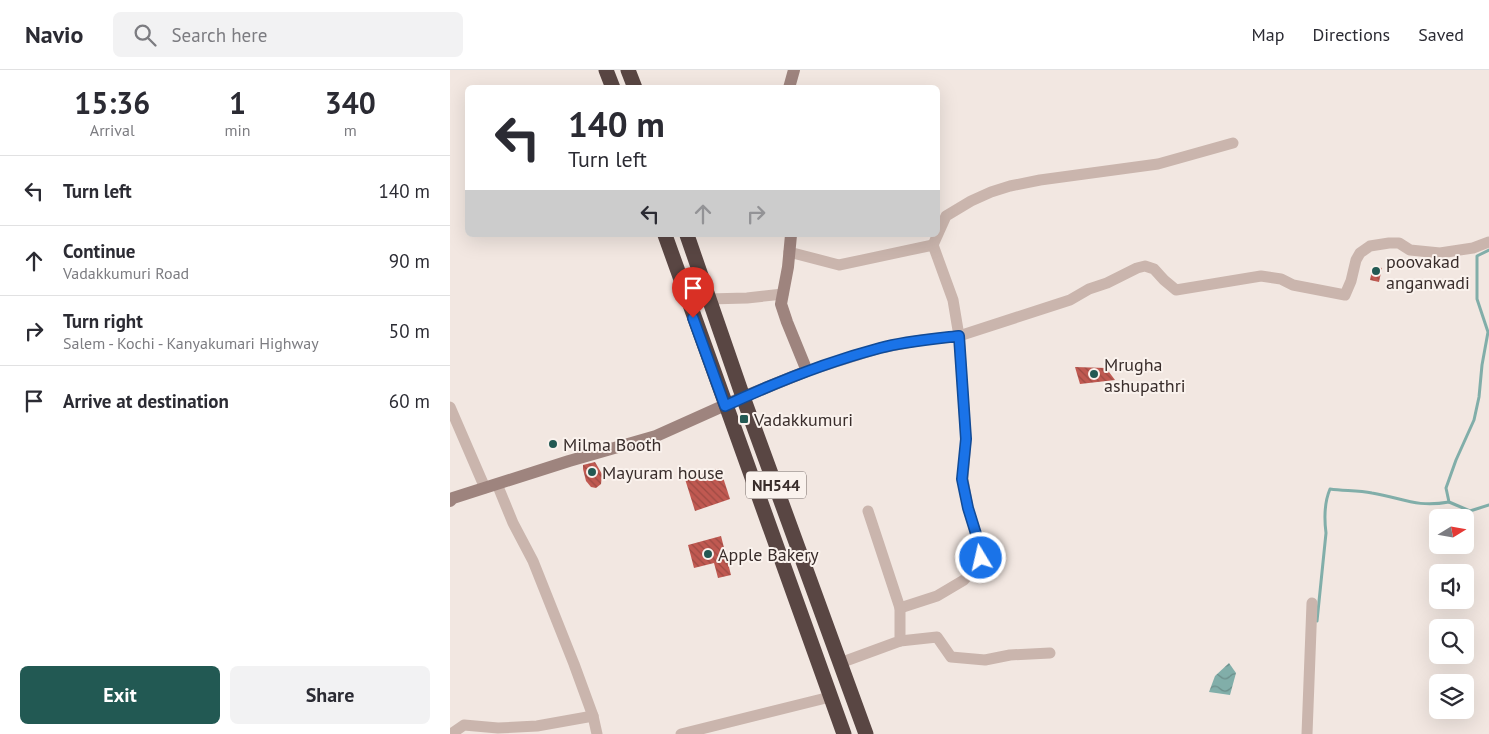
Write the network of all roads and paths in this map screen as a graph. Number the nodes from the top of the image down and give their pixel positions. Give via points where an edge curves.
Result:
1 (606, 70) edge
2 (628, 70) edge
3 (794, 70) edge
4 (612, 85) edge
5 (634, 85) edge
6 (790, 85) edge
7 (1233, 143) dead end
8 (940, 229) edge
9 (666, 237) edge
10 (688, 237) edge
11 (791, 237) edge
12 (937, 237) edge
13 (1489, 242) edge
14 (933, 245) junction
15 (789, 252) junction
16 (783, 294) junction
17 (708, 299) junction
18 (959, 336) junction
19 (807, 371) junction
20 (743, 398) junction
21 (725, 406) junction
22 (450, 407) edge
23 (491, 486) junction
24 (450, 501) edge
25 (868, 511) dead end
26 (1312, 602) dead end
27 (900, 608) junction
28 (900, 641) junction
29 (1050, 652) dead end
30 (840, 663) junction
31 (830, 697) junction
32 (593, 716) junction
33 (451, 734) edge
34 (597, 734) edge
35 (681, 734) edge
36 (844, 734) edge
37 (866, 734) edge
38 (1307, 734) edge

1 - 4 highway
2 - 5 highway
3 - 6 street
7 - 8 street via 1158,164 1010,186 971,201 946,216
9 - 21 highway, NH544
10 - 17 highway, NH544
11 - 15 street
12 - 14 street
13 - 18 street via 1440,253 1410,250 1389,243 1370,246 1356,260 1345,295 1261,276 1176,290 1154,269 1146,266 1089,288 1070,300
14 - 15 street via 840,265
14 - 18 street via 952,300
15 - 16 street
16 - 17 street
16 - 19 street via 781,304
17 - 20 highway, NH544
18 - 19 street via 880,348
18 - 27 street via 966,439 962,479 981,558 964,580 936,596
19 - 20 street
20 - 21 street
20 - 30 highway, NH544
21 - 23 street via 656,436
21 - 31 highway, NH544
22 - 23 street
23 - 24 street
23 - 32 street via 533,561
25 - 27 street
26 - 38 street
27 - 28 street
28 - 29 street via 937,637 951,657 984,660
28 - 30 street
30 - 37 highway, NH544
31 - 35 street
31 - 36 highway, NH544
32 - 33 street via 538,726 498,728 464,725
32 - 34 street

